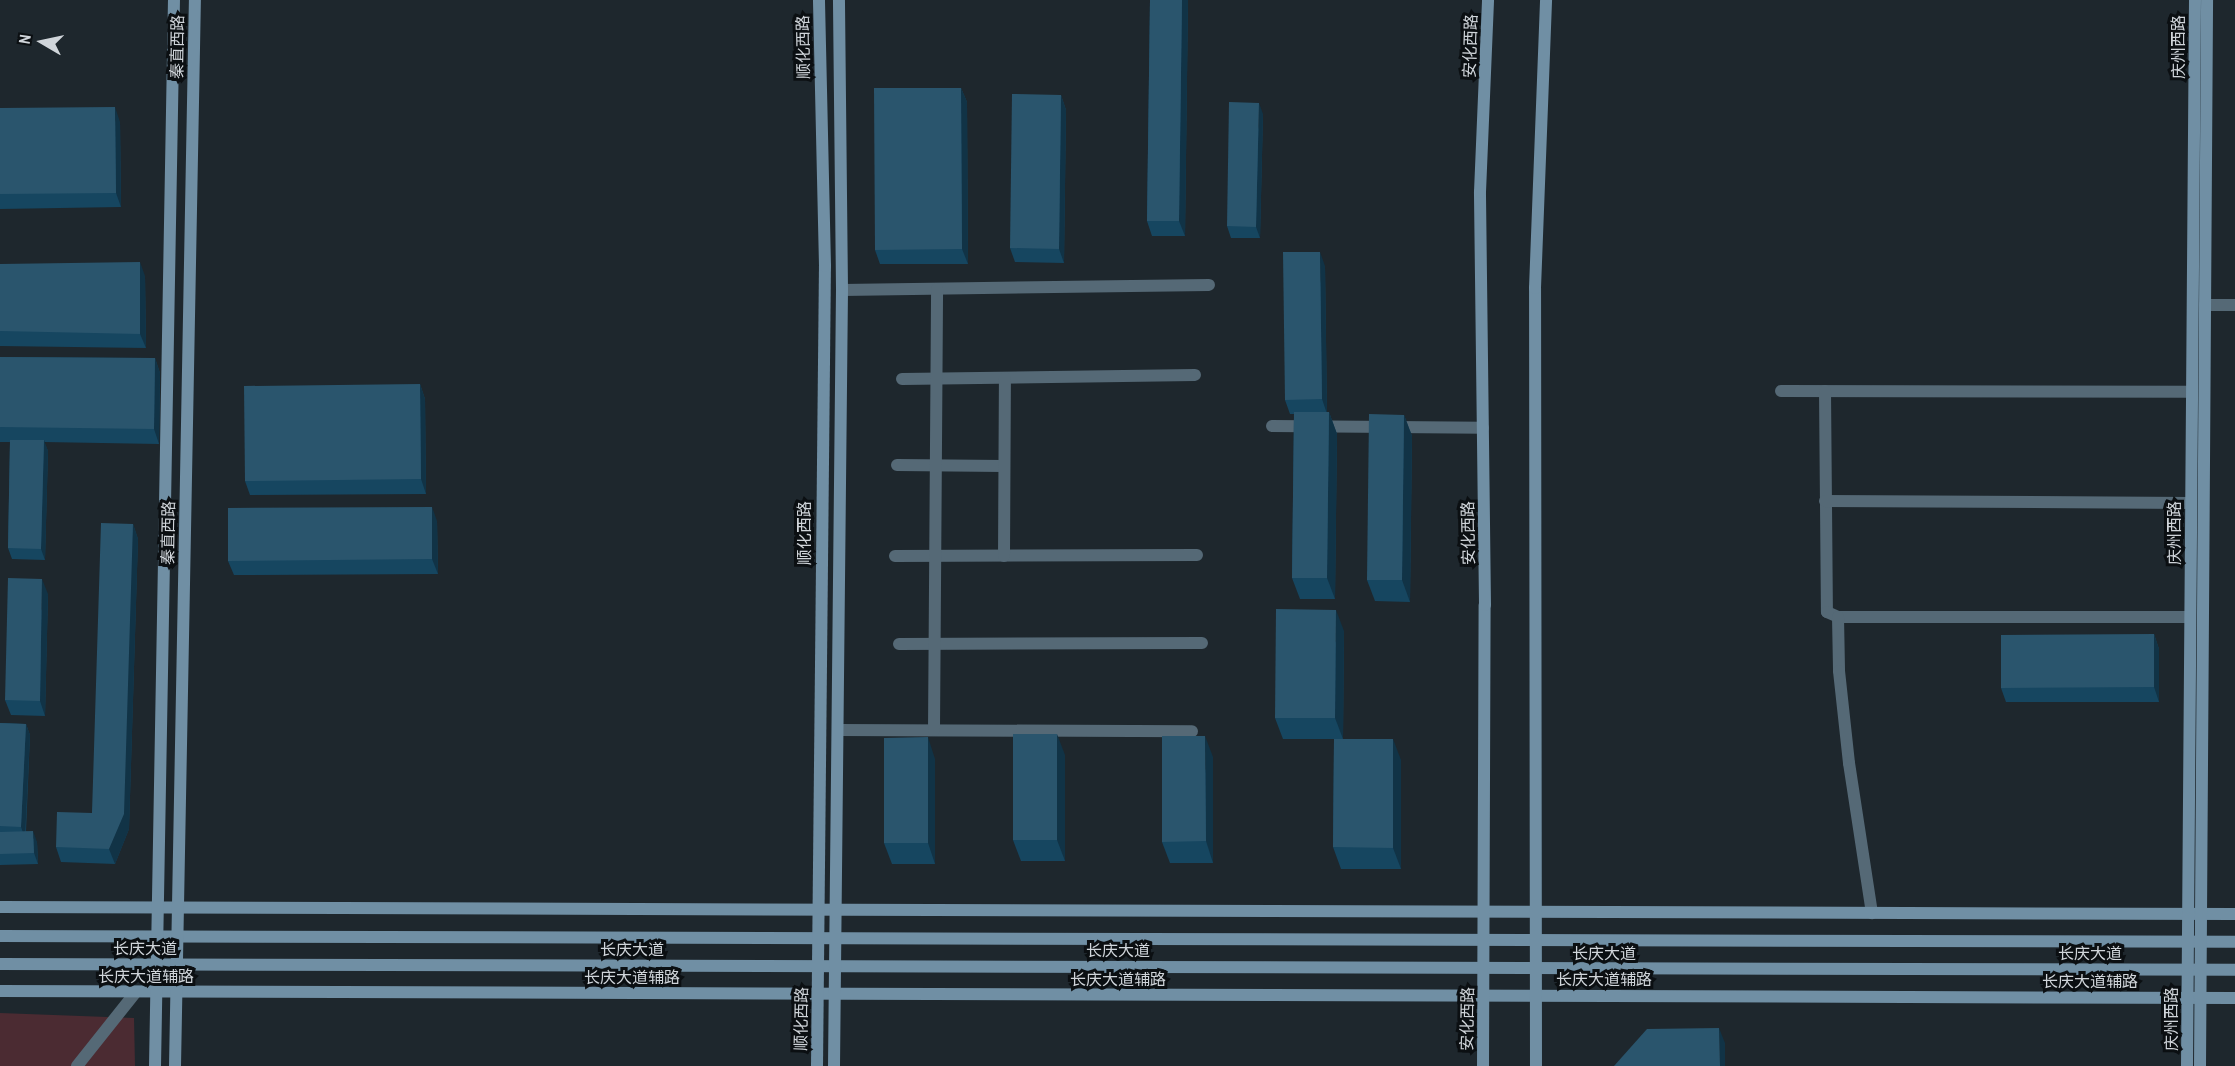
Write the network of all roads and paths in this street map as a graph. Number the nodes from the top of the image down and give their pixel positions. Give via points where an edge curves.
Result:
1 (174, 0) edge
2 (195, 0) edge
3 (819, 0) edge
4 (839, 0) edge
5 (1488, 0) edge
6 (1545, 0) edge
7 (2194, 0) edge
8 (2207, 0) edge
9 (1209, 285) dead end
10 (937, 289) junction
11 (842, 290) junction
12 (2205, 305) junction
13 (2235, 305) edge
14 (1195, 375) dead end
15 (1005, 378) junction
16 (902, 379) dead end
17 (937, 379) junction
18 (1781, 391) dead end
19 (1825, 391) junction
20 (2192, 392) junction
21 (1272, 426) dead end
22 (1483, 428) junction
23 (897, 465) dead end
24 (936, 465) junction
25 (1004, 466) junction
26 (1825, 501) junction
27 (2191, 503) junction
28 (1197, 555) dead end
29 (895, 556) dead end
30 (935, 556) junction
31 (1004, 556) junction
32 (1838, 617) junction
33 (2190, 617) junction
34 (1202, 643) dead end
35 (899, 644) dead end
36 (935, 644) junction
37 (838, 730) junction
38 (934, 730) junction
39 (1192, 731) dead end
40 (0, 907) edge
41 (157, 909) junction
42 (178, 909) junction
43 (819, 910) junction
44 (836, 910) junction
45 (1485, 912) junction
46 (1536, 913) junction
47 (1872, 913) junction
48 (2188, 914) junction
49 (2201, 914) junction
50 (2235, 914) edge
51 (0, 936) edge
52 (157, 937) junction
53 (178, 937) junction
54 (819, 938) junction
55 (836, 938) junction
56 (1485, 940) junction
57 (1536, 940) junction
58 (2188, 942) junction
59 (2201, 942) junction
60 (2235, 942) edge
61 (0, 964) edge
62 (156, 964) junction
63 (177, 964) junction
64 (818, 966) junction
65 (835, 966) junction
66 (1484, 968) junction
67 (1536, 969) junction
68 (2187, 970) junction
69 (2201, 970) junction
70 (2235, 970) edge
71 (0, 991) edge
72 (135, 993) junction
73 (156, 993) junction
74 (177, 993) junction
75 (818, 994) junction
76 (835, 994) junction
77 (1484, 995) junction
78 (1536, 995) junction
79 (2187, 998) junction
80 (2200, 998) junction
81 (2235, 998) edge
82 (77, 1066) edge
83 (154, 1066) edge
84 (175, 1066) edge
85 (817, 1066) edge
86 (834, 1066) edge
87 (1483, 1066) edge
88 (1536, 1066) edge
89 (2187, 1066) edge
90 (2200, 1066) edge

1 - 41 street, 秦直西路
2 - 42 street, 秦直西路
3 - 43 street, 顺化西路 via 825,266
4 - 11 street, 顺化西路
5 - 22 street, 安化西路 via 1480,192
6 - 46 street via 1535,288
7 - 20 street, 庆州西路
8 - 12 street, 庆州西路
9 - 10 street
10 - 11 street
10 - 17 street
11 - 37 street, 顺化西路
12 - 13 street
12 - 49 street, 庆州西路
14 - 15 street
15 - 17 street
15 - 25 street
16 - 17 street
17 - 24 street
18 - 19 street
19 - 20 street
19 - 26 street
20 - 27 street, 庆州西路
21 - 22 street
22 - 45 street, 安化西路
23 - 24 street
24 - 25 street
24 - 30 street
25 - 31 street
26 - 27 street
26 - 32 street via 1827,612
27 - 33 street, 庆州西路
28 - 31 street
29 - 30 street
30 - 31 street
30 - 36 street
32 - 33 street
32 - 47 street via 1839,671 1849,763
33 - 48 street, 庆州西路
34 - 36 street
35 - 36 street
36 - 38 street
37 - 38 street
37 - 44 street, 顺化西路
38 - 39 street
40 - 41 street
41 - 42 street
41 - 52 street, 秦直西路
42 - 43 street
42 - 53 street, 秦直西路
43 - 44 street
43 - 54 street, 顺化西路
44 - 45 street
44 - 55 street, 顺化西路
45 - 46 street
45 - 56 street, 安化西路
46 - 47 street
46 - 57 street
47 - 48 street
48 - 49 street
48 - 58 street, 庆州西路
49 - 50 street
49 - 59 street, 庆州西路
51 - 52 street, 长庆大道
52 - 53 street, 长庆大道
52 - 62 street, 秦直西路
53 - 54 street, 长庆大道
53 - 63 street, 秦直西路
54 - 55 street, 长庆大道
54 - 64 street, 顺化西路
55 - 56 street, 长庆大道
55 - 65 street, 顺化西路
56 - 57 street, 长庆大道
56 - 66 street, 安化西路
57 - 58 street, 长庆大道
57 - 67 street
58 - 59 street, 长庆大道
58 - 68 street, 庆州西路
59 - 60 street, 长庆大道
59 - 69 street, 庆州西路
61 - 62 street, 长庆大道
62 - 63 street, 长庆大道
62 - 73 street, 秦直西路
63 - 64 street, 长庆大道
63 - 74 street, 秦直西路
64 - 65 street, 长庆大道
64 - 75 street, 顺化西路
65 - 66 street, 长庆大道
65 - 76 street, 顺化西路
66 - 67 street, 长庆大道
66 - 77 street, 安化西路
67 - 68 street, 长庆大道
67 - 78 street
68 - 69 street, 长庆大道
68 - 79 street, 庆州西路
69 - 70 street, 长庆大道
69 - 80 street, 庆州西路
71 - 72 street, 长庆大道辅路
72 - 73 street, 长庆大道辅路
72 - 82 street
73 - 74 street, 长庆大道辅路
73 - 83 street, 秦直西路
74 - 75 street, 长庆大道辅路
74 - 84 street, 秦直西路
75 - 76 street, 长庆大道辅路
75 - 85 street, 顺化西路
76 - 77 street, 长庆大道辅路
76 - 86 street, 顺化西路
77 - 78 street, 长庆大道辅路
77 - 87 street, 安化西路
78 - 79 street, 长庆大道辅路
78 - 88 street
79 - 80 street, 长庆大道辅路
79 - 89 street, 庆州西路
80 - 81 street, 长庆大道辅路
80 - 90 street, 庆州西路

